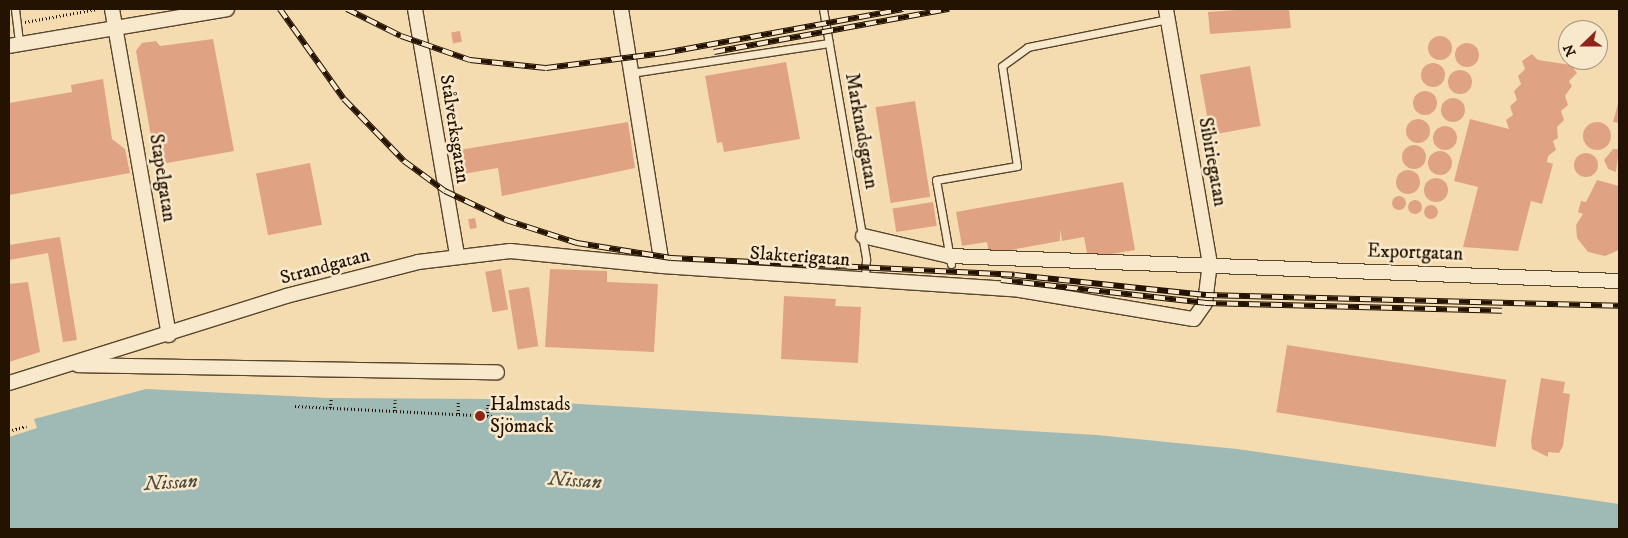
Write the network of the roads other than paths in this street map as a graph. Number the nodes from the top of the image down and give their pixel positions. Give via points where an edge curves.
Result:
1 (15, 9) edge
2 (112, 9) edge
3 (227, 9) edge
4 (415, 9) edge
5 (621, 9) edge
6 (823, 9) edge
7 (1167, 14) edge
8 (118, 28) junction
9 (829, 43) junction
10 (14, 45) edge
11 (631, 73) junction
12 (862, 236) junction
13 (457, 256) junction
14 (950, 260) junction
15 (1210, 264) junction
16 (662, 266) junction
17 (1619, 280) edge
18 (865, 281) junction
19 (1194, 318) joint
20 (169, 335) junction
21 (60, 365) junction
22 (496, 372) dead end
23 (9, 382) edge

1 - 10 lane
2 - 8 street, Stapelgatan
3 - 8 street
4 - 13 street, Stålverksgatan
5 - 11 street
6 - 9 lane, Marknadsgatan
7 - 14 lane via 1028,48 1002,66 1017,166 936,180
7 - 15 street, Sibiriegatan
8 - 10 street
8 - 20 street, Stapelgatan
9 - 11 lane
9 - 12 lane, Marknadsgatan
11 - 16 street
12 - 14 street, Exportgatan
12 - 18 lane, Marknadsgatan
13 - 16 street, Strandgatan via 537,252
13 - 20 street, Strandgatan via 418,262 286,296
14 - 15 street, Exportgatan
15 - 17 street, Exportgatan
15 - 19 street, Sibiriegatan via 1205,302
16 - 18 street, Slakterigatan
18 - 19 street, Slakterigatan via 1020,290
20 - 21 street, Strandgatan
21 - 22 street
21 - 23 street, Strandgatan

